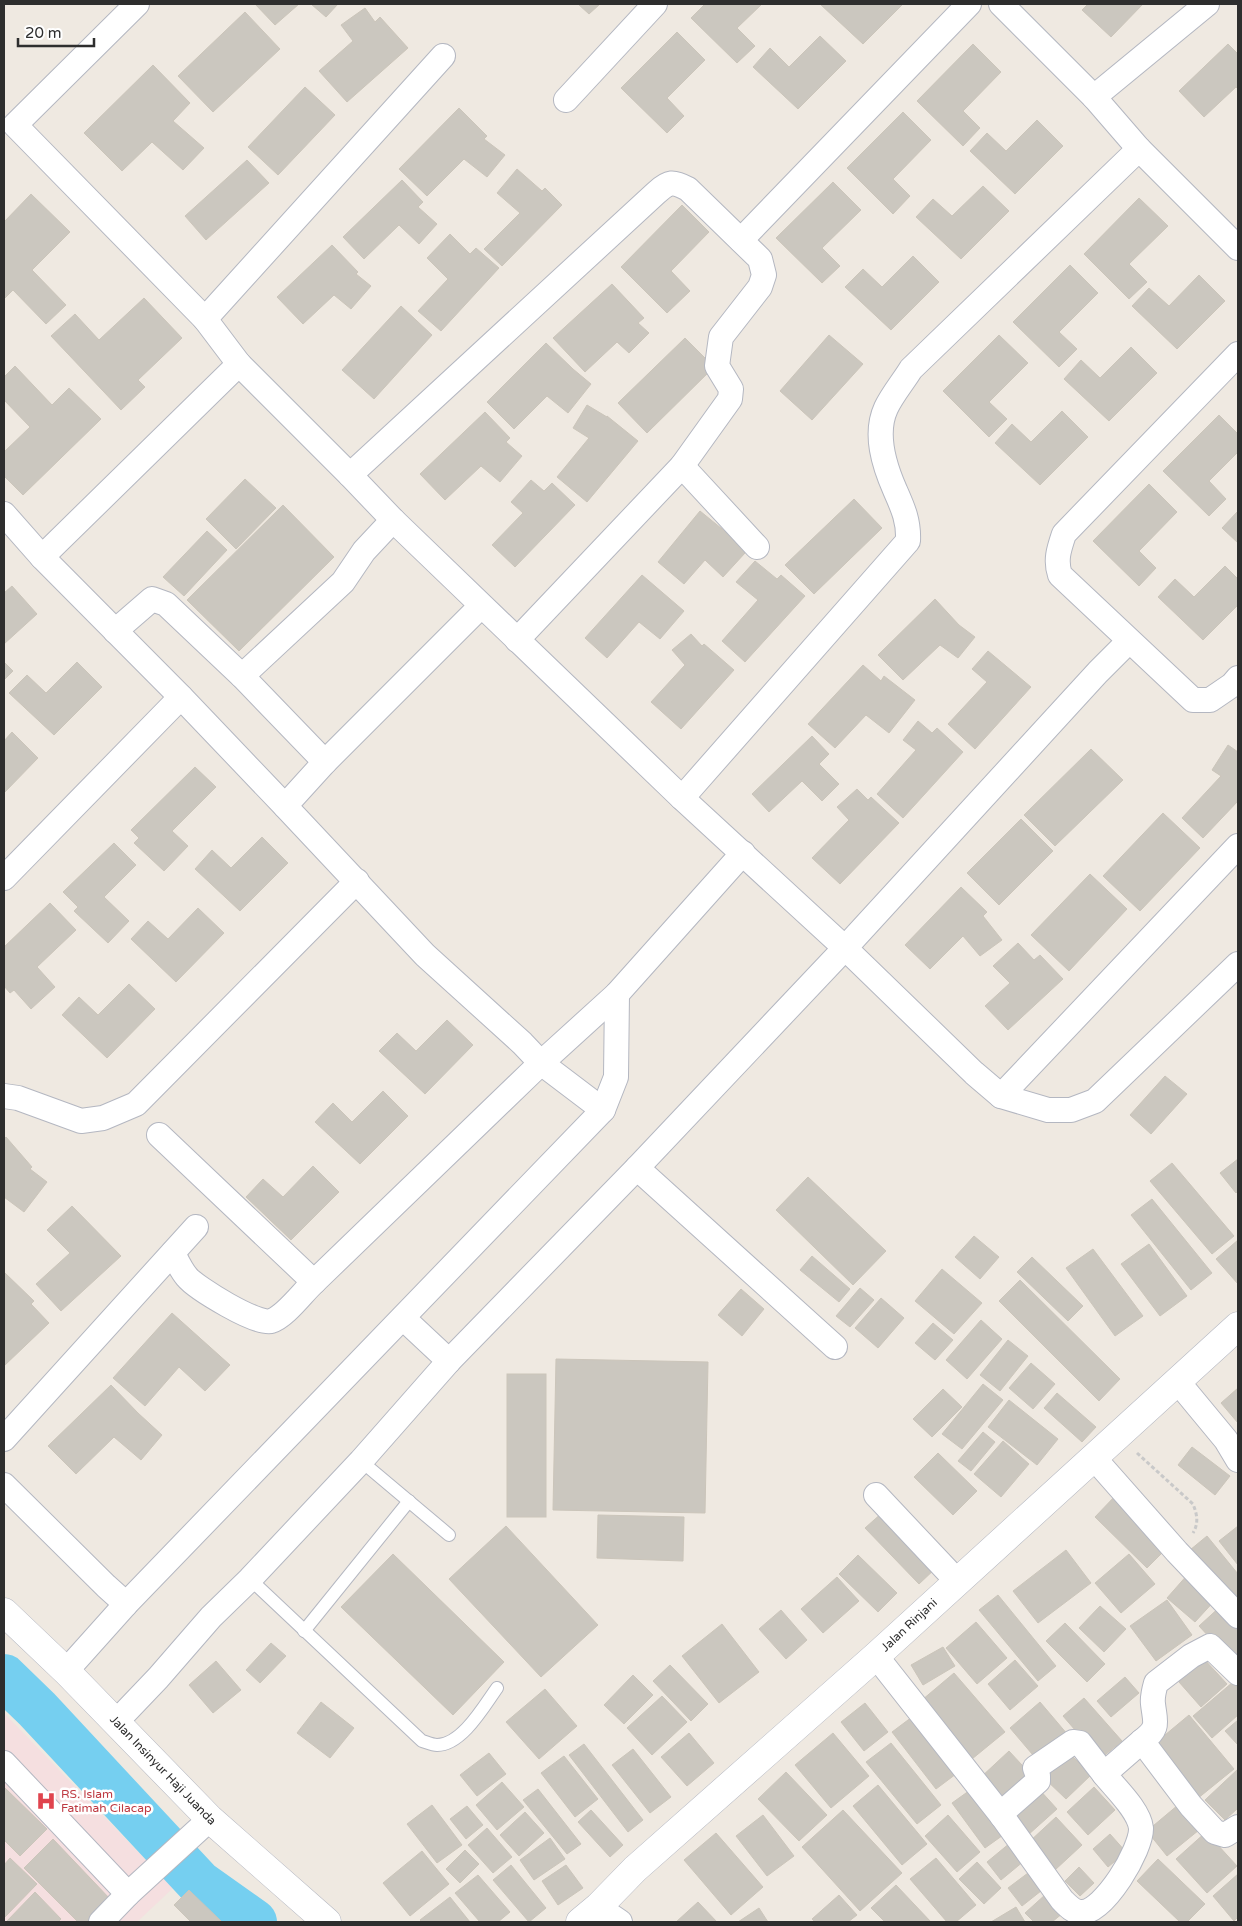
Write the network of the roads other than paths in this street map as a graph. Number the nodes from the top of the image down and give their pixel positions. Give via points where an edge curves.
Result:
1 (655, 4) edge
2 (968, 4) edge
3 (1001, 4) edge
4 (1207, 4) edge
5 (124, 8) edge
6 (443, 56) dead end
7 (1094, 97) junction
8 (566, 100) dead end
9 (10, 131) edge
10 (1138, 149) junction
11 (742, 240) junction
12 (1238, 248) edge
13 (205, 319) junction
14 (1238, 354) edge
15 (239, 364) junction
16 (682, 466) junction
17 (350, 475) junction
18 (6, 519) edge
19 (392, 520) junction
20 (757, 547) dead end
21 (42, 557) junction
22 (481, 606) junction
23 (115, 631) junction
24 (517, 640) junction
25 (1129, 641) junction
26 (242, 676) junction
27 (1238, 678) edge
28 (181, 698) junction
29 (325, 762) junction
30 (682, 798) junction
31 (285, 806) junction
32 (1238, 846) edge
33 (743, 853) junction
34 (4, 878) edge
35 (357, 881) junction
36 (846, 948) junction
37 (1238, 964) edge
38 (617, 994) junction
39 (542, 1063) junction
40 (4, 1096) edge
41 (1001, 1096) junction
42 (603, 1110) junction
43 (159, 1135) dead end
44 (637, 1168) junction
45 (196, 1227) dead end
46 (173, 1253) junction
47 (314, 1282) junction
48 (403, 1318) junction
49 (1238, 1326) edge
50 (834, 1348) dead end
51 (449, 1362) junction
52 (1178, 1382) junction
53 (4, 1440) edge
54 (1094, 1458) junction
55 (1238, 1460) edge
56 (361, 1461) junction
57 (4, 1485) edge
58 (876, 1495) dead end
59 (409, 1501) junction
60 (449, 1535) dead end
61 (250, 1579) junction
62 (957, 1581) junction
63 (126, 1604) junction
64 (4, 1612) edge
65 (1238, 1616) edge
66 (304, 1631) junction
67 (876, 1656) junction
68 (66, 1671) junction
69 (1238, 1673) edge
70 (497, 1688) dead end
71 (116, 1722) junction
72 (1142, 1741) junction
73 (4, 1763) edge
74 (1104, 1774) junction
75 (1002, 1816) junction
76 (210, 1819) junction
77 (1238, 1827) edge
78 (128, 1894) junction
79 (589, 1915) edge
80 (101, 1922) edge
81 (327, 1922) edge
82 (620, 1922) edge

1 - 8 street
2 - 11 street
3 - 7 street
4 - 7 street
5 - 9 street
6 - 13 street
7 - 10 street
9 - 13 street
10 - 12 street
10 - 30 street via 911,370 885,409 880,436 885,468 905,512 908,541
11 - 16 street via 760,259 764,275 760,287 721,337 717,366 731,389 730,399
11 - 17 street via 688,189 675,183 665,184
13 - 15 street
14 - 25 street via 1064,534 1058,552 1060,575
15 - 17 street
15 - 21 street
16 - 20 street
16 - 24 street
17 - 19 street
18 - 21 street
19 - 22 street
19 - 26 street via 364,551 343,582
21 - 23 street
22 - 24 street
22 - 29 street
23 - 26 street via 152,599 159,600
23 - 28 street
24 - 30 street
25 - 27 street via 1193,700 1210,700
25 - 36 street
26 - 29 street
28 - 31 street
28 - 34 street
29 - 31 street
30 - 33 street
31 - 35 street
32 - 41 street
33 - 36 street
33 - 38 street
35 - 39 street via 425,955
35 - 40 street via 136,1104 103,1118 81,1121
36 - 41 street
36 - 44 street
37 - 41 street via 1095,1101 1071,1110 1048,1110
38 - 39 street
38 - 42 street via 616,1077
39 - 42 street
39 - 47 street
42 - 48 street
43 - 47 street
44 - 50 street
44 - 51 street
45 - 46 street
46 - 47 street via 187,1277 205,1291 266,1323 279,1318
46 - 53 street
48 - 51 street
48 - 63 street
49 - 52 street, Jalan Rinjani
51 - 56 street
52 - 54 street, Jalan Rinjani
52 - 55 street via 1226,1440
54 - 62 street, Jalan Rinjani
54 - 65 street
56 - 59 lane
56 - 61 street
57 - 63 street
58 - 62 street
59 - 60 lane
59 - 66 lane
61 - 66 lane
61 - 71 street
62 - 67 street, Jalan Rinjani
63 - 68 street
64 - 68 street, Jalan Insinyur Haji Juanda
66 - 70 lane via 429,1743 448,1743 461,1736
67 - 75 street
67 - 79 street, Jalan Rinjani via 635,1870
68 - 71 street, Jalan Insinyur Haji Juanda
69 - 72 street via 1210,1646 1191,1656 1156,1683 1153,1704 1156,1724
71 - 76 street, Jalan Insinyur Haji Juanda
72 - 74 street
72 - 77 street via 1215,1832 1225,1835
73 - 78 street
74 - 75 street via 1080,1743 1073,1742 1035,1768 1038,1781
74 - 75 street via 1136,1814 1141,1828 1126,1870 1114,1888 1091,1910 1074,1910 1062,1900
76 - 78 street
76 - 81 street, Jalan Insinyur Haji Juanda
78 - 80 street
79 - 82 street

